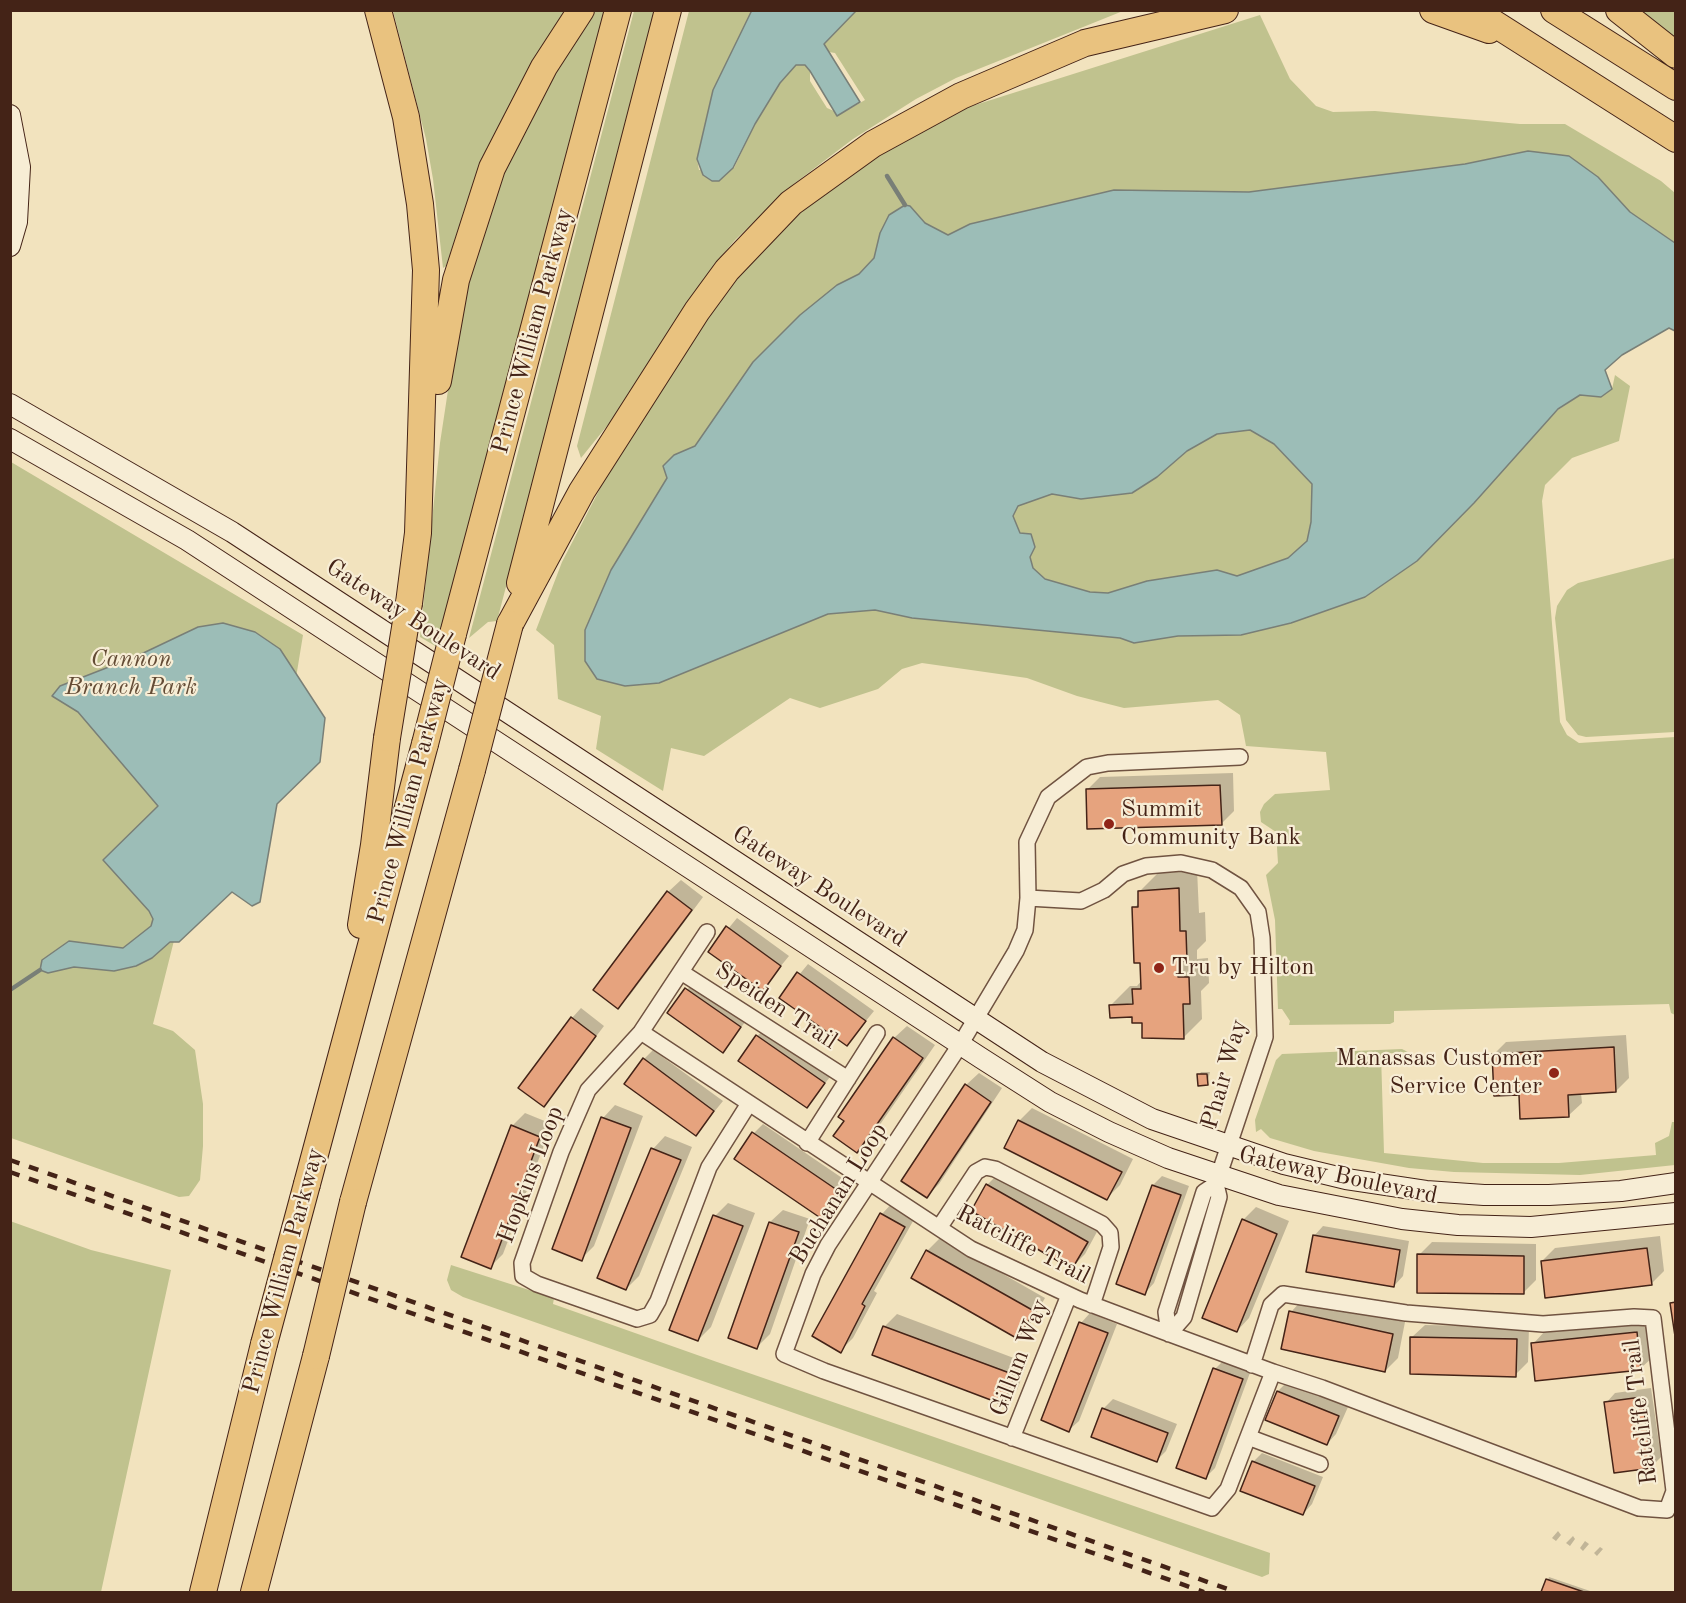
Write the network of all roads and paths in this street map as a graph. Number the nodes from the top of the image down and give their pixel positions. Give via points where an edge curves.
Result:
1 (378, 10) edge
2 (581, 10) edge
3 (618, 10) edge
4 (668, 10) edge
5 (1166, 10) edge
6 (1225, 10) edge
7 (1432, 10) edge
8 (1473, 10) edge
9 (1554, 10) edge
10 (1619, 10) edge
11 (1085, 43) junction
12 (1676, 54) edge
13 (1552, 61) junction
14 (1676, 87) edge
15 (10, 115) edge
16 (1676, 139) edge
17 (10, 246) edge
18 (10, 404) edge
19 (10, 439) edge
20 (418, 533) junction
21 (510, 624) junction
22 (1240, 757) dead end
23 (1028, 898) junction
24 (706, 932) dead end
25 (681, 972) junction
26 (976, 1018) junction
27 (641, 1032) junction
28 (877, 1033) dead end
29 (960, 1045) junction
30 (336, 1075) junction
31 (848, 1079) junction
32 (748, 1105) junction
33 (807, 1143) junction
34 (1227, 1146) junction
35 (1218, 1180) junction
36 (1676, 1183) edge
37 (870, 1184) junction
38 (1676, 1213) edge
39 (939, 1228) junction
40 (1068, 1295) junction
41 (1092, 1305) junction
42 (1169, 1334) junction
43 (1252, 1365) junction
44 (1273, 1372) junction
45 (1248, 1437) junction
46 (1012, 1438) junction
47 (1320, 1464) dead end
48 (203, 1593) edge
49 (254, 1593) edge

1 - 20 highway via 406,117 426,270
2 - 20 highway via 544,67 492,168 456,280 441,353
3 - 30 highway, Prince William Parkway, bridge
4 - 21 highway, Prince William Parkway
5 - 11 highway
6 - 11 highway
7 - 13 highway via 1474,24
8 - 13 highway
9 - 14 highway
10 - 12 highway
11 - 21 highway via 962,96 873,144 791,203 759,234 697,311 613,441
13 - 16 highway
15 - 17 street via 20,167 17,222
18 - 26 street, Gateway Boulevard via 232,532
19 - 29 street, Gateway Boulevard via 187,540
20 - 30 highway, bridge via 374,844
21 - 49 highway, Prince William Parkway, bridge via 353,1202
22 - 23 street, Buchanan Loop via 1108,763 1087,767 1070,778 1048,797 1027,842
23 - 26 street, Buchanan Loop via 1025,930 1016,951
23 - 34 street, Phair Way via 1081,901 1104,890 1123,874 1146,866 1181,863 1212,870 1241,888 1258,912 1265,1037
24 - 25 street, Speiden Trail
25 - 27 street, Speiden Trail
25 - 31 street, Speiden Trail
26 - 29 street, Buchanan Loop
26 - 34 street, Gateway Boulevard via 1099,1094 1152,1119
27 - 32 street, Ratcliffe Trail
27 - 32 street, Hopkins Loop via 588,1090 522,1263 523,1276 637,1318 650,1315 709,1167
28 - 31 street, Speiden Trail
29 - 35 street, Gateway Boulevard via 1050,1102
29 - 37 street, Buchanan Loop
30 - 48 highway, Prince William Parkway, bridge
31 - 33 street, Speiden Trail
32 - 33 street, Ratcliffe Trail
33 - 37 street, Ratcliffe Trail
34 - 35 street
34 - 36 street, Gateway Boulevard via 1347,1179 1426,1191 1549,1195
35 - 38 street, Gateway Boulevard via 1402,1219 1458,1226 1531,1227
35 - 42 street via 1204,1192 1166,1312
37 - 39 street, Ratcliffe Trail
37 - 46 street, Buchanan Loop via 813,1274 784,1354
39 - 40 street, Ratcliffe Trail via 971,1250
39 - 41 street via 976,1172 984,1167 995,1169 1102,1224 1110,1233 1111,1248
40 - 41 street, Ratcliffe Trail
40 - 46 street, Gillum Way
41 - 42 street, Ratcliffe Trail
42 - 43 street, Ratcliffe Trail
43 - 44 street, Ratcliffe Trail
43 - 44 street, Ratcliffe Trail via 1270,1305 1283,1294 1406,1313 1543,1324 1653,1318 1674,1491 1667,1510 1639,1508
44 - 45 street, Buchanan Loop
45 - 46 street, Buchanan Loop via 1228,1489 1212,1509
45 - 47 street

